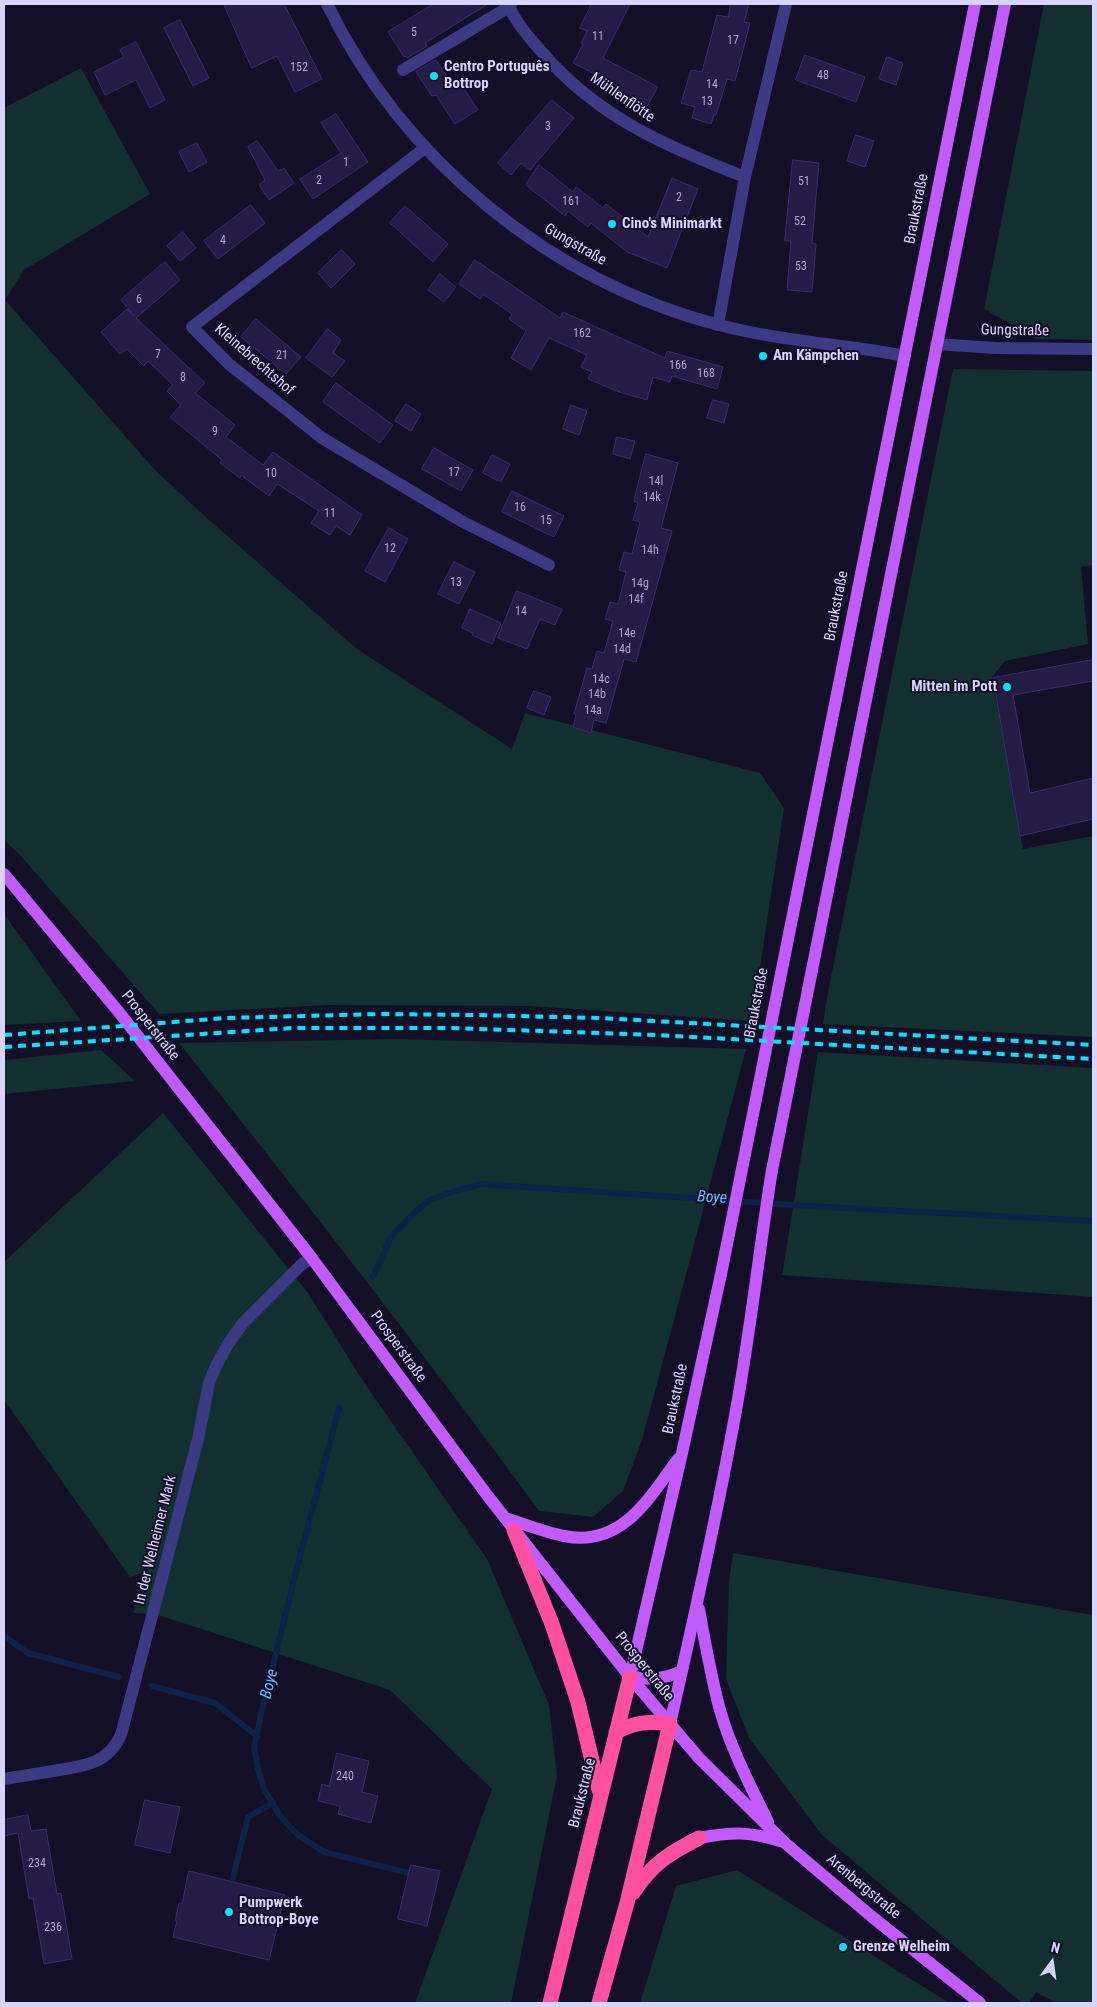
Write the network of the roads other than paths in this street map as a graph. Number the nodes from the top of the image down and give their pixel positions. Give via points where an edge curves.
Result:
1 (327, 4) edge
2 (786, 4) edge
3 (975, 4) edge
4 (1005, 4) edge
5 (510, 5) edge
6 (403, 70) dead end
7 (425, 148) junction
8 (745, 177) junction
9 (718, 324) junction
10 (936, 344) junction
11 (1093, 349) edge
12 (905, 356) junction
13 (549, 565) dead end
14 (4, 874) edge
15 (311, 1257) junction
16 (682, 1453) junction
17 (509, 1524) junction
18 (698, 1604) junction
19 (682, 1671) junction
20 (630, 1677) junction
21 (670, 1724) junction
22 (616, 1732) junction
23 (4, 1779) edge
24 (600, 1794) junction
25 (773, 1832) junction
26 (699, 1838) joint
27 (785, 1843) junction
28 (627, 1902) junction
29 (550, 2003) edge
30 (598, 2003) edge
31 (980, 2003) edge

1 - 7 street, Gungstraße via 374,86
2 - 8 street
3 - 12 main road, Braukstraße
4 - 10 main road
5 - 6 street, Mühlenflötte
5 - 8 street, Mühlenflötte via 516,22 554,67 596,103 638,131 672,148
7 - 9 street, Gungstraße via 464,187 568,262 632,294
7 - 13 street, Kleinebrechtshof via 192,327 229,364 322,438 463,522
8 - 9 street
9 - 12 street, Gungstraße via 780,339
10 - 11 street, Gungstraße
10 - 18 main road via 772,1170 756,1291
12 - 16 main road, Braukstraße
14 - 15 main road, Prosperstraße via 118,1011
15 - 17 main road, Prosperstraße
15 - 23 street, In der Welheimer Mark via 243,1323 228,1344 209,1383 161,1586 117,1744 88,1765
16 - 17 main road via 642,1508 628,1522 602,1534 583,1538
16 - 20 main road, Braukstraße
17 - 20 main road, Prosperstraße
17 - 24 highway via 552,1624 578,1702
18 - 19 main road
18 - 25 main road via 720,1711 742,1769
19 - 20 main road via 666,1678
19 - 21 main road
20 - 21 main road, Prosperstraße
20 - 22 highway, Braukstraße
21 - 22 highway via 651,1721 632,1724
21 - 25 main road, Prosperstraße
21 - 28 highway
22 - 24 highway, Braukstraße
24 - 29 highway, Braukstraße
25 - 27 main road, Arenbergstraße
26 - 27 main road via 727,1833 757,1834
26 - 28 highway via 669,1853 651,1869
27 - 31 main road, Arenbergstraße
28 - 30 highway

